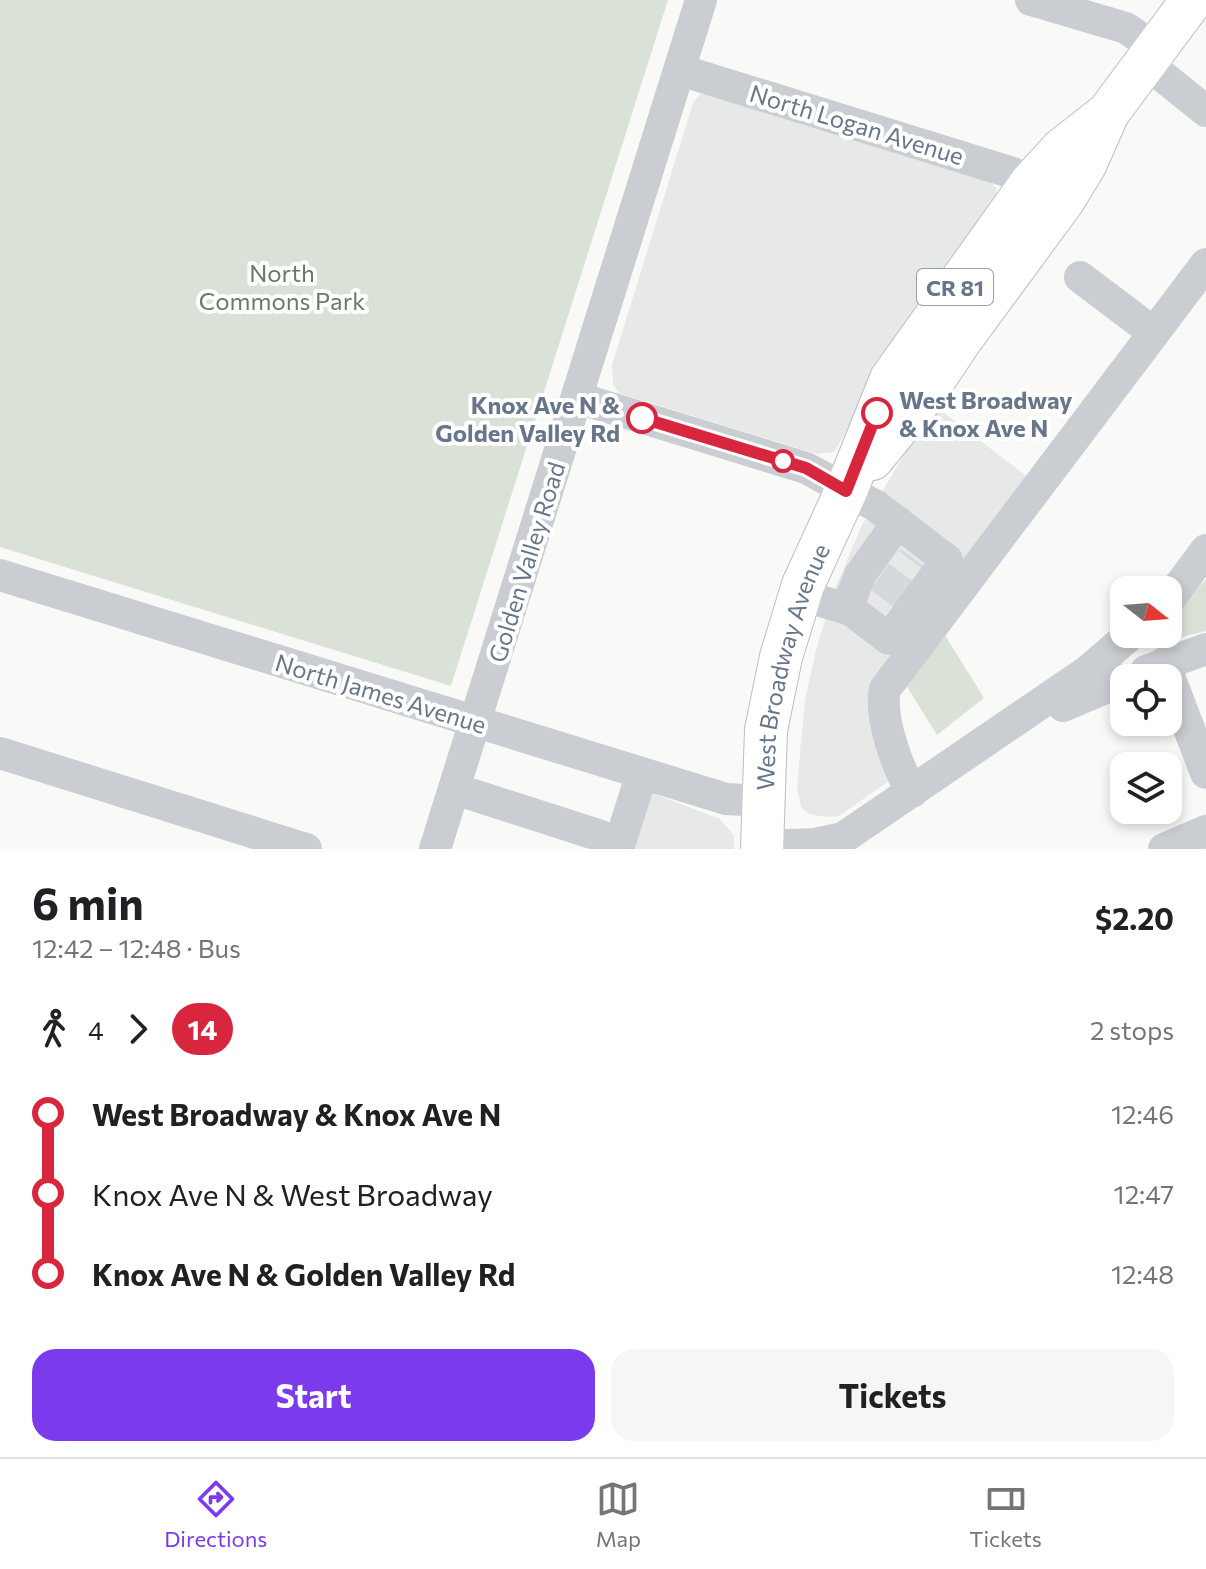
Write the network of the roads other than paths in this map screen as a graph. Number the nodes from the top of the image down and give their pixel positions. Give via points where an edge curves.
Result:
1 (701, 0) edge
2 (1031, 0) edge
3 (1192, 0) edge
4 (1151, 56) junction
5 (680, 70) junction
6 (1206, 111) edge
7 (1108, 113) junction
8 (1031, 183) junction
9 (1206, 264) edge
10 (1080, 277) dead end
11 (1154, 333) junction
12 (578, 398) junction
13 (846, 491) junction
14 (898, 522) junction
15 (1206, 550) edge
16 (0, 575) edge
17 (1182, 582) edge
18 (800, 595) junction
19 (866, 610) junction
20 (1115, 648) edge
21 (1206, 649) edge
22 (1164, 663) joint
23 (1110, 686) edge
24 (476, 722) junction
25 (1004, 730) junction
26 (0, 753) edge
27 (642, 773) junction
28 (1206, 773) edge
29 (455, 789) junction
30 (912, 792) junction
31 (763, 801) junction
32 (1206, 831) edge
33 (610, 842) edge
34 (762, 847) edge
35 (306, 849) edge
36 (435, 849) edge
37 (1164, 849) edge

1 - 5 street, Golden Valley Road
2 - 4 street via 1126,28
3 - 4 main road, West Broadway Avenue / CR 81
4 - 6 street
4 - 7 main road, West Broadway Avenue / CR 81
5 - 8 street, North Logan Avenue via 1013,173
5 - 12 street, Golden Valley Road
7 - 8 main road, West Broadway Avenue / CR 81 via 1062,149
7 - 13 main road, West Broadway Avenue / CR 81 via 1063,201 922,398
8 - 13 main road, West Broadway Avenue / CR 81 via 891,379
9 - 11 street
10 - 11 street
11 - 30 street via 885,689 898,769
12 - 13 street via 806,468
12 - 24 street, Golden Valley Road
13 - 14 street
13 - 18 main road, West Broadway Avenue / CR 81
14 - 19 street via 860,575
14 - 19 street via 919,550 947,560 889,639
15 - 17 street
16 - 24 street, North James Avenue
18 - 19 street
18 - 31 main road, West Broadway Avenue / CR 81 via 766,730
20 - 25 street
21 - 22 street
22 - 28 street
23 - 25 street
24 - 27 street, North James Avenue
24 - 29 street, Golden Valley Road
25 - 30 street
26 - 35 street
27 - 31 street, North James Avenue via 726,799
27 - 33 street
29 - 33 street
29 - 36 street, Golden Valley Road
30 - 34 street via 843,838
31 - 34 main road, West Broadway Avenue / CR 81
32 - 37 street

